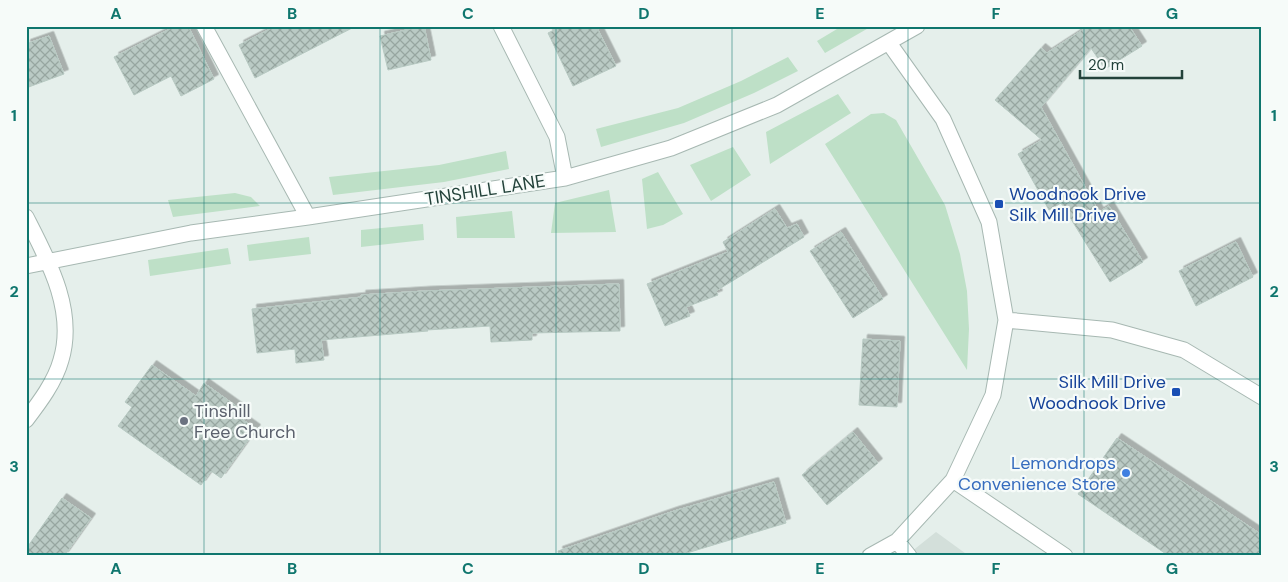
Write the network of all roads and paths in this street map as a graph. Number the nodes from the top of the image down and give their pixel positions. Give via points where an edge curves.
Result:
1 (204, 26) edge
2 (501, 26) edge
3 (917, 26) edge
4 (889, 43) junction
5 (565, 178) junction
6 (26, 217) edge
7 (308, 217) junction
8 (49, 260) junction
9 (26, 266) edge
10 (1006, 320) junction
11 (1262, 397) edge
12 (26, 420) edge
13 (953, 480) junction
14 (896, 541) junction
15 (870, 556) edge
16 (909, 556) edge
17 (1065, 556) edge

1 - 7 street
2 - 5 street via 557,137
3 - 4 street, TINSHILL LANE
4 - 5 street, TINSHILL LANE via 777,105 671,148
4 - 10 street via 943,119 989,222
5 - 7 street, TINSHILL LANE
6 - 8 street
7 - 8 street, TINSHILL LANE via 191,233
8 - 9 street, TINSHILL LANE
8 - 12 street via 62,300 64,344 55,374
10 - 11 street via 1112,330 1184,350
10 - 13 street via 993,394
13 - 14 street
13 - 17 street
14 - 15 street
14 - 16 street

